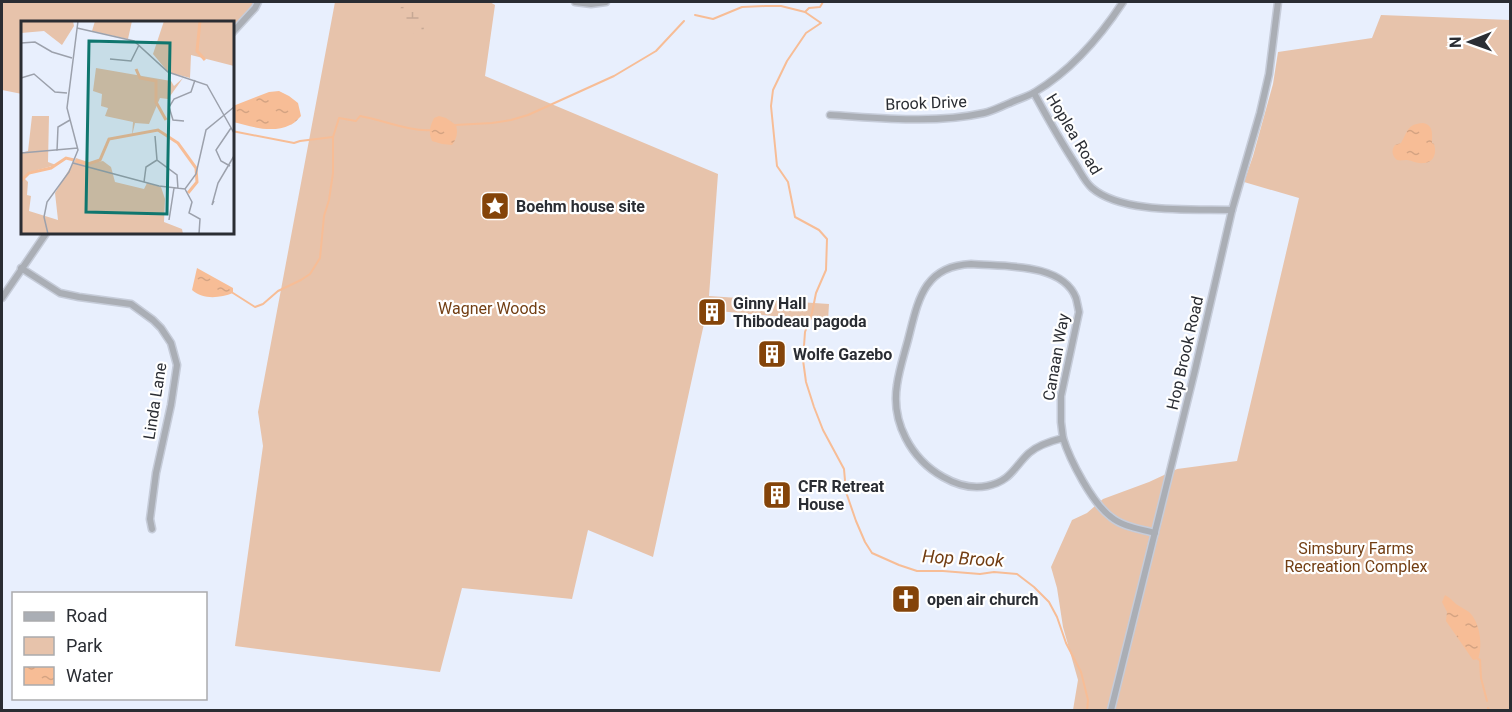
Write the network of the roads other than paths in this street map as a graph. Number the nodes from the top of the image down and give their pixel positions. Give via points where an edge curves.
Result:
1 (258, 2) edge
2 (575, 2) edge
3 (606, 2) edge
4 (1123, 2) edge
5 (1278, 2) edge
6 (234, 31) edge
7 (1034, 93) junction
8 (830, 115) dead end
9 (1232, 210) junction
10 (45, 234) edge
11 (21, 268) junction
12 (2, 298) edge
13 (1062, 438) junction
14 (152, 529) dead end
15 (1155, 533) junction
16 (1111, 711) edge

1 - 6 street
2 - 3 street
4 - 7 street, Brook Drive via 1083,54
5 - 9 street, Hop Brook Road via 1269,74
7 - 8 street, Brook Drive via 986,113 944,119
7 - 9 street, Hoplea Road via 1089,186 1097,192 1136,206
9 - 15 street, Hop Brook Road
10 - 11 street
11 - 12 street
11 - 14 street, Linda Lane via 66,295 131,304 153,320 171,343 177,365 156,473
13 - 13 street, Canaan Way via 1061,396 1079,312 1071,290 1057,277 1030,268 959,265 932,278 918,300 897,385 900,423 913,451 951,481 987,486 1008,477 1031,451
13 - 15 street, Canaan Way via 1092,497 1111,518
15 - 16 street, Hop Brook Road

